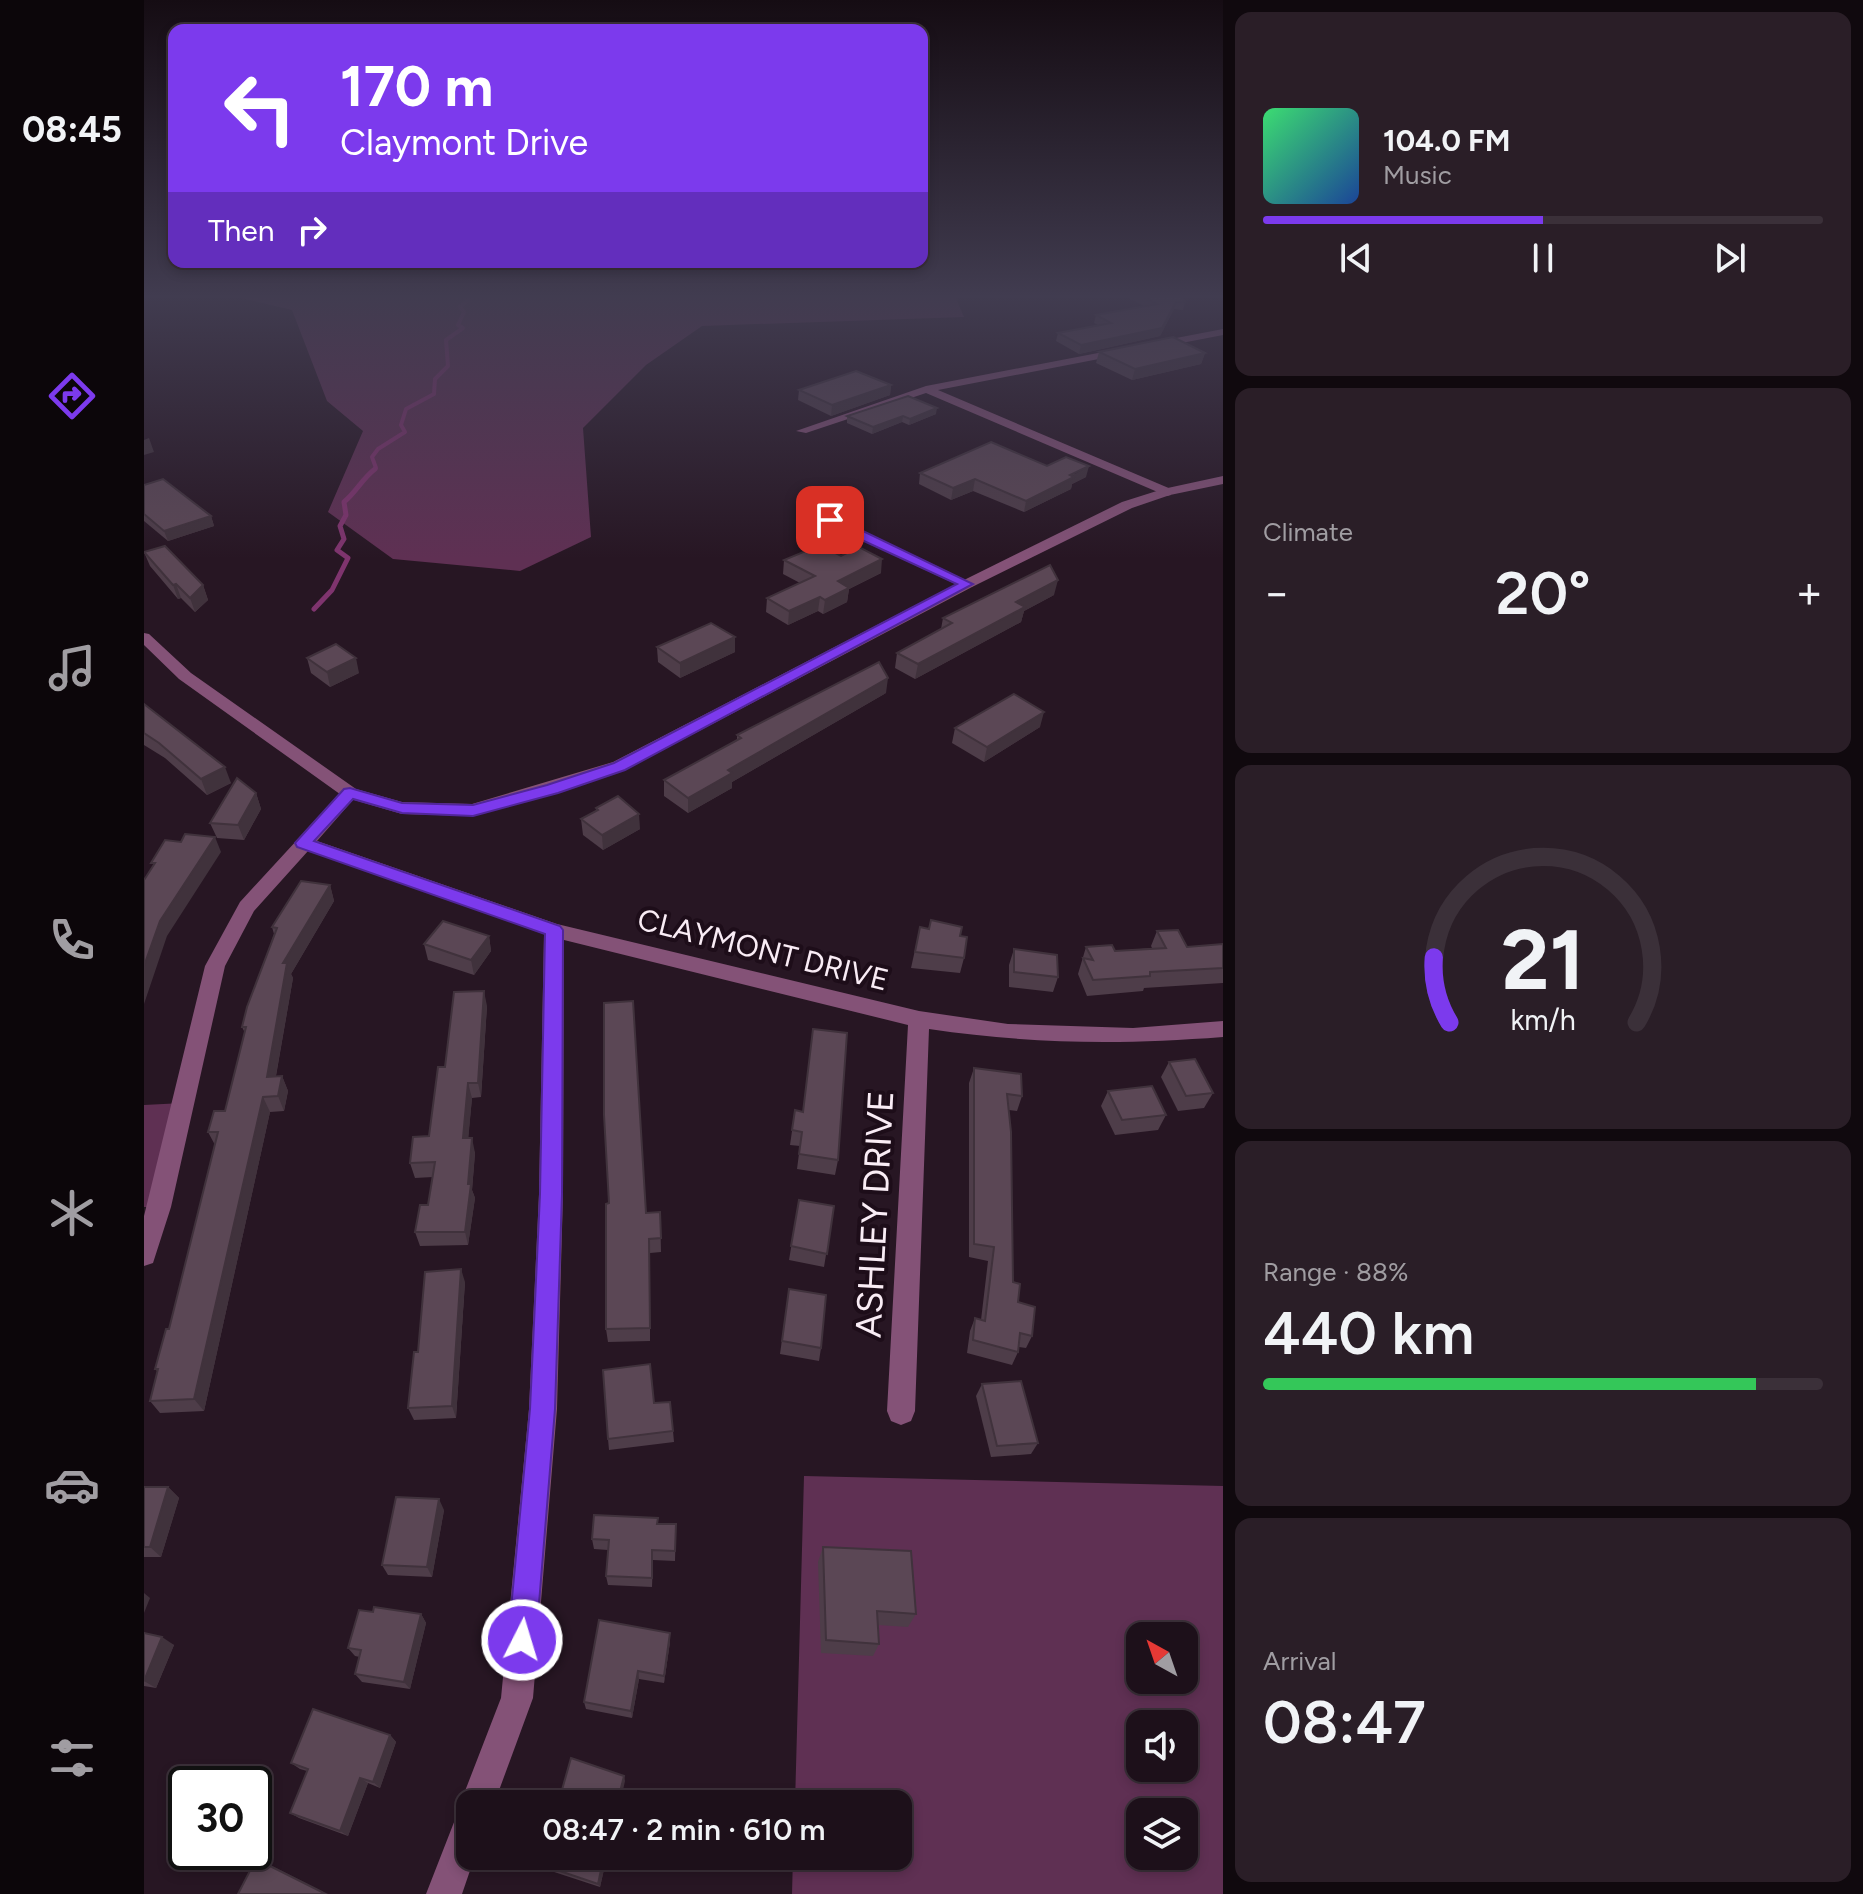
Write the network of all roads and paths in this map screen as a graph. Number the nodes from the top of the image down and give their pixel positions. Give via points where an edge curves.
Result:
1 (960, 382) edge
2 (926, 389) junction
3 (802, 431) dead end
4 (1223, 480) edge
5 (1167, 492) junction
6 (802, 507) dead end
7 (967, 584) junction
8 (144, 637) edge
9 (350, 793) junction
10 (303, 843) junction
11 (554, 930) junction
12 (919, 1019) junction
13 (1223, 1029) edge
14 (151, 1207) edge
15 (144, 1255) edge
16 (901, 1411) dead end
17 (482, 1790) edge
18 (456, 1862) edge
19 (444, 1894) edge

1 - 2 street
2 - 3 street
2 - 5 street
4 - 5 street
5 - 7 street via 1127,505
6 - 7 street
7 - 9 street via 619,766 552,789 473,810 402,808
8 - 9 street via 185,676
9 - 10 street
10 - 11 street, CLAYMONT DRIVE
10 - 14 street via 247,907 215,966
11 - 12 street, CLAYMONT DRIVE
11 - 17 street via 543,1409 517,1698
12 - 13 street, CLAYMONT DRIVE via 1008,1032 1117,1035
12 - 16 street, ASHLEY DRIVE
14 - 15 street
18 - 19 street

